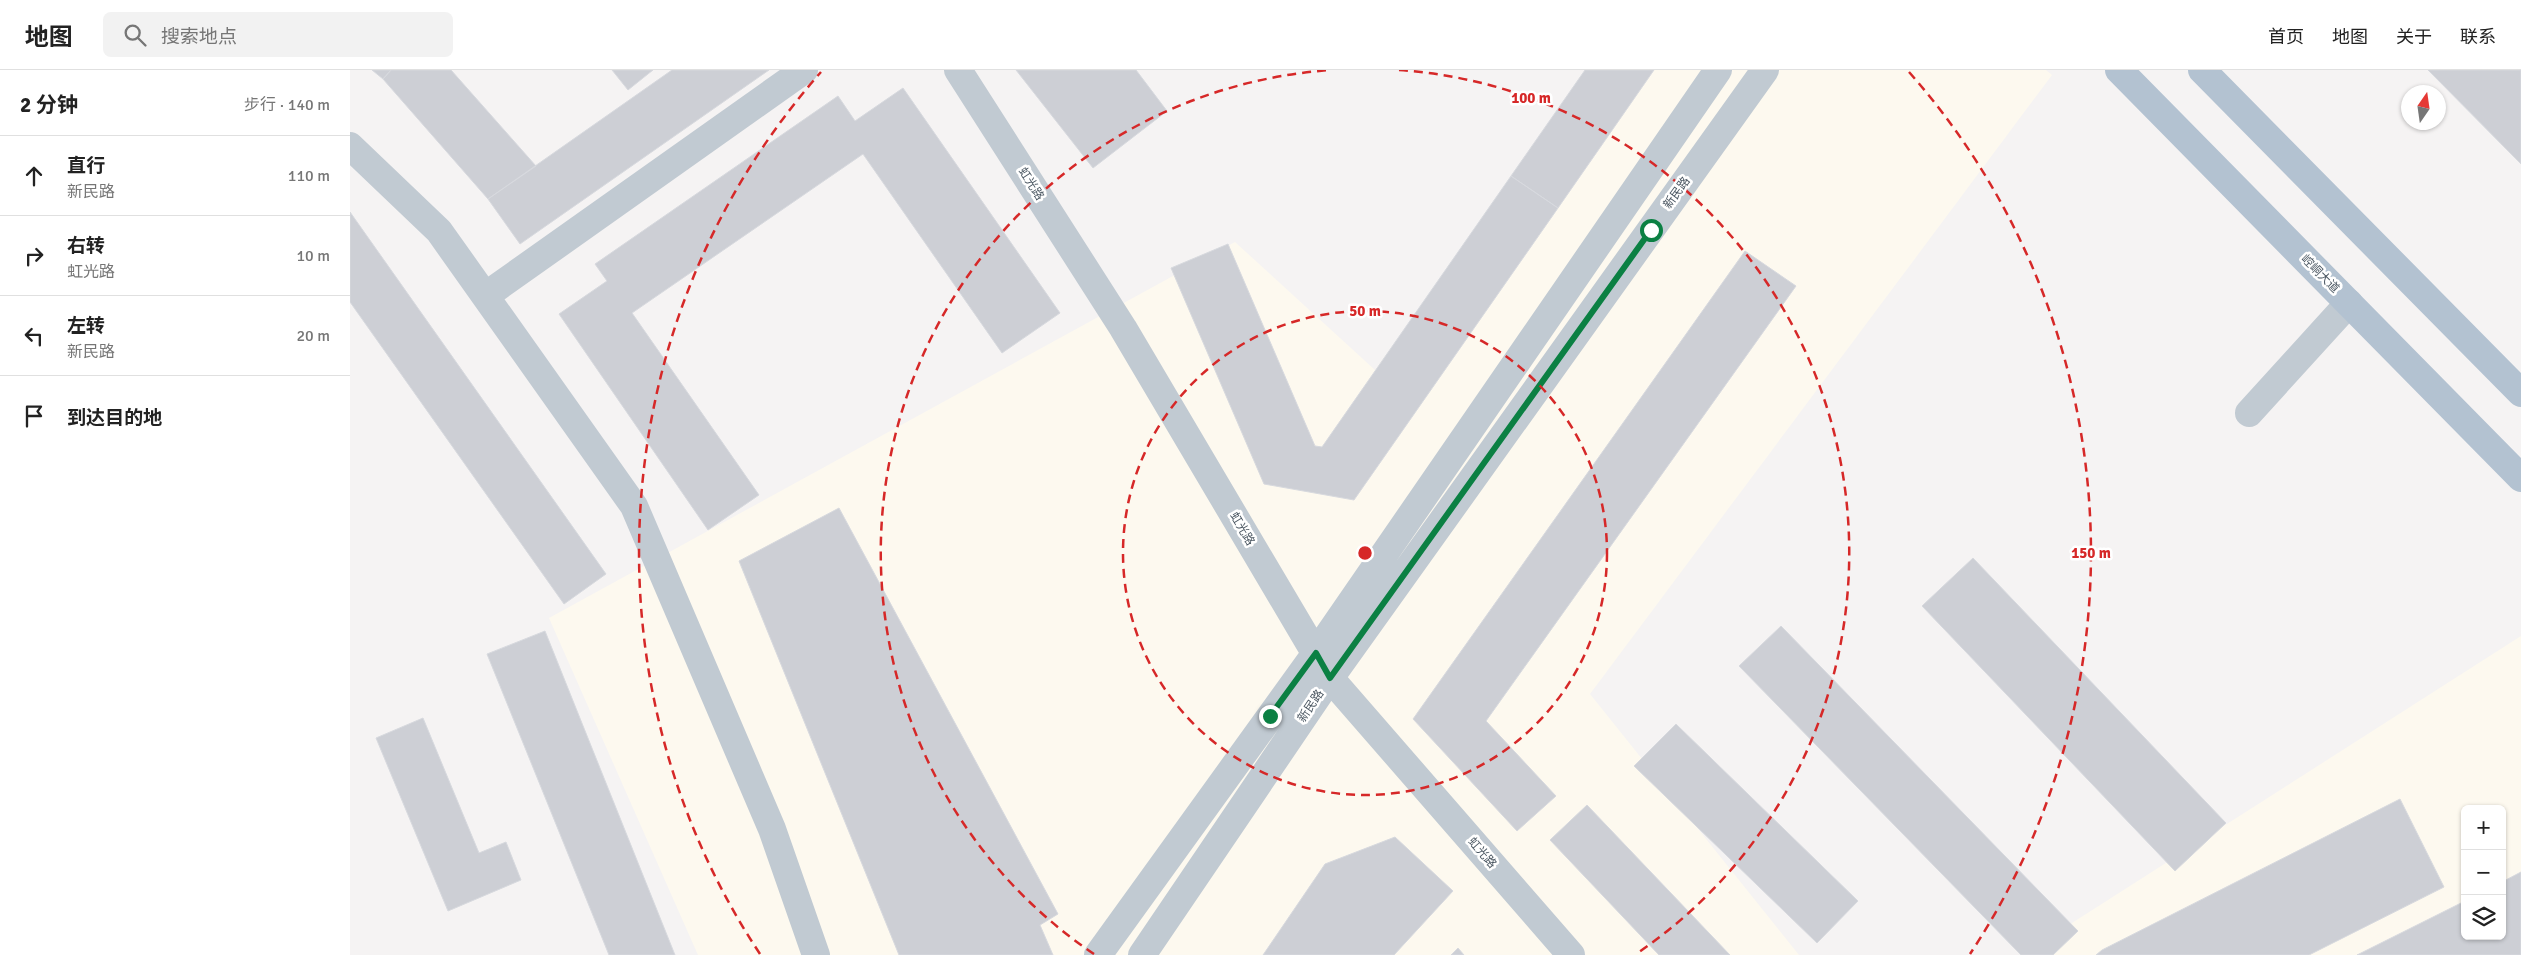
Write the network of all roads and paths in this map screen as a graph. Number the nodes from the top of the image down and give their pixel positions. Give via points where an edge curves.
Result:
1 (804, 70) edge
2 (958, 70) edge
3 (1718, 70) edge
4 (1765, 70) edge
5 (2119, 70) edge
6 (2202, 70) edge
7 (350, 146) edge
8 (485, 296) junction
9 (2349, 304) junction
10 (2521, 393) edge
11 (2249, 413) dead end
12 (2521, 478) edge
13 (1316, 653) junction
14 (1330, 678) junction
15 (816, 955) edge
16 (1098, 955) edge
17 (1142, 955) edge
18 (1571, 955) edge

1 - 8 street
2 - 13 street, 虹光路 via 1123,328
3 - 13 street
4 - 14 street, 新民路
5 - 9 main road, 崆峒大道
6 - 10 main road
7 - 8 street via 439,231
8 - 15 street via 634,506 772,829
9 - 11 street
9 - 12 main road, 崆峒大道
13 - 14 street, 虹光路
13 - 16 street
14 - 17 street, 新民路
14 - 18 street, 虹光路

